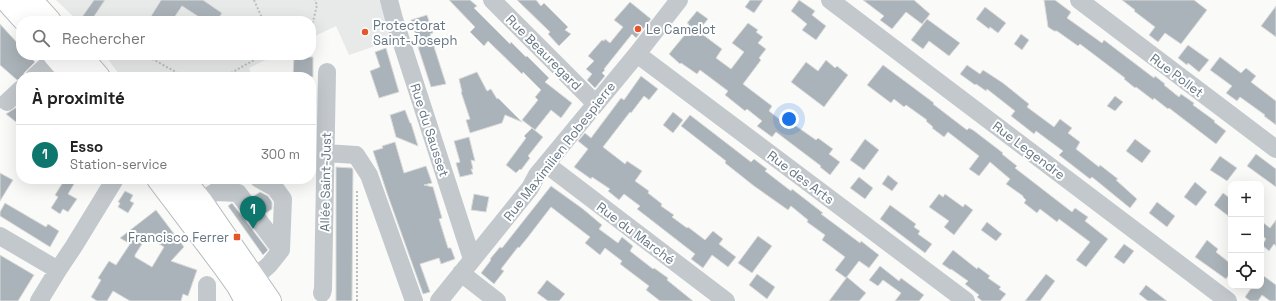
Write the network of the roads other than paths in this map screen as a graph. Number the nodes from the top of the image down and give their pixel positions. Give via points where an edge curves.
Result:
1 (6, 0) edge
2 (31, 0) edge
3 (389, 0) edge
4 (492, 0) edge
5 (830, 0) edge
6 (1079, 0) edge
7 (677, 1) edge
8 (0, 6) edge
9 (20, 16) edge
10 (45, 16) edge
11 (637, 54) junction
12 (51, 60) edge
13 (58, 60) edge
14 (84, 60) edge
15 (39, 72) edge
16 (69, 72) edge
17 (95, 72) edge
18 (327, 72) dead end
19 (16, 94) edge
20 (7, 102) dead end
21 (595, 103) junction
22 (1276, 149) edge
23 (326, 152) junction
24 (546, 164) junction
25 (112, 184) edge
26 (162, 184) edge
27 (190, 184) edge
28 (228, 184) edge
29 (268, 184) edge
30 (208, 196) junction
31 (0, 236) edge
32 (281, 250) junction
33 (472, 259) junction
34 (58, 270) junction
35 (461, 273) junction
36 (254, 278) junction
37 (322, 293) dead end
38 (412, 300) edge
39 (39, 301) edge
40 (246, 301) edge
41 (270, 301) edge
42 (439, 301) edge
43 (497, 301) edge
44 (726, 301) edge
45 (966, 301) edge
46 (1228, 301) edge

1 - 8 street
1 - 9 main road
2 - 10 main road
3 - 33 street, Rue du Sausset
4 - 21 street, Rue Beauregard
5 - 46 street, Rue Legendre
6 - 22 street, Rue Pollet
7 - 11 street, Rue Maximilien Robespierre
11 - 21 street, Rue Maximilien Robespierre
11 - 45 street, Rue des Arts
12 - 15 street
13 - 16 main road
14 - 17 main road
18 - 23 street, Allée Saint-Just
19 - 20 street
21 - 24 street, Rue Maximilien Robespierre
23 - 37 street, Allée Saint-Just
23 - 38 street via 356,155 370,175 407,278
24 - 33 street, Rue Maximilien Robespierre via 530,188
24 - 44 street, Rue du Marché
25 - 34 street
26 - 40 main road via 224,265
27 - 30 main road
28 - 30 street
29 - 32 street via 275,188 283,199
30 - 32 street via 238,193
30 - 36 main road
31 - 34 street
32 - 36 street
33 - 35 street, Rue Maximilien Robespierre
34 - 39 street
35 - 42 street, Rue Maximilien Robespierre
35 - 43 street
36 - 41 main road

